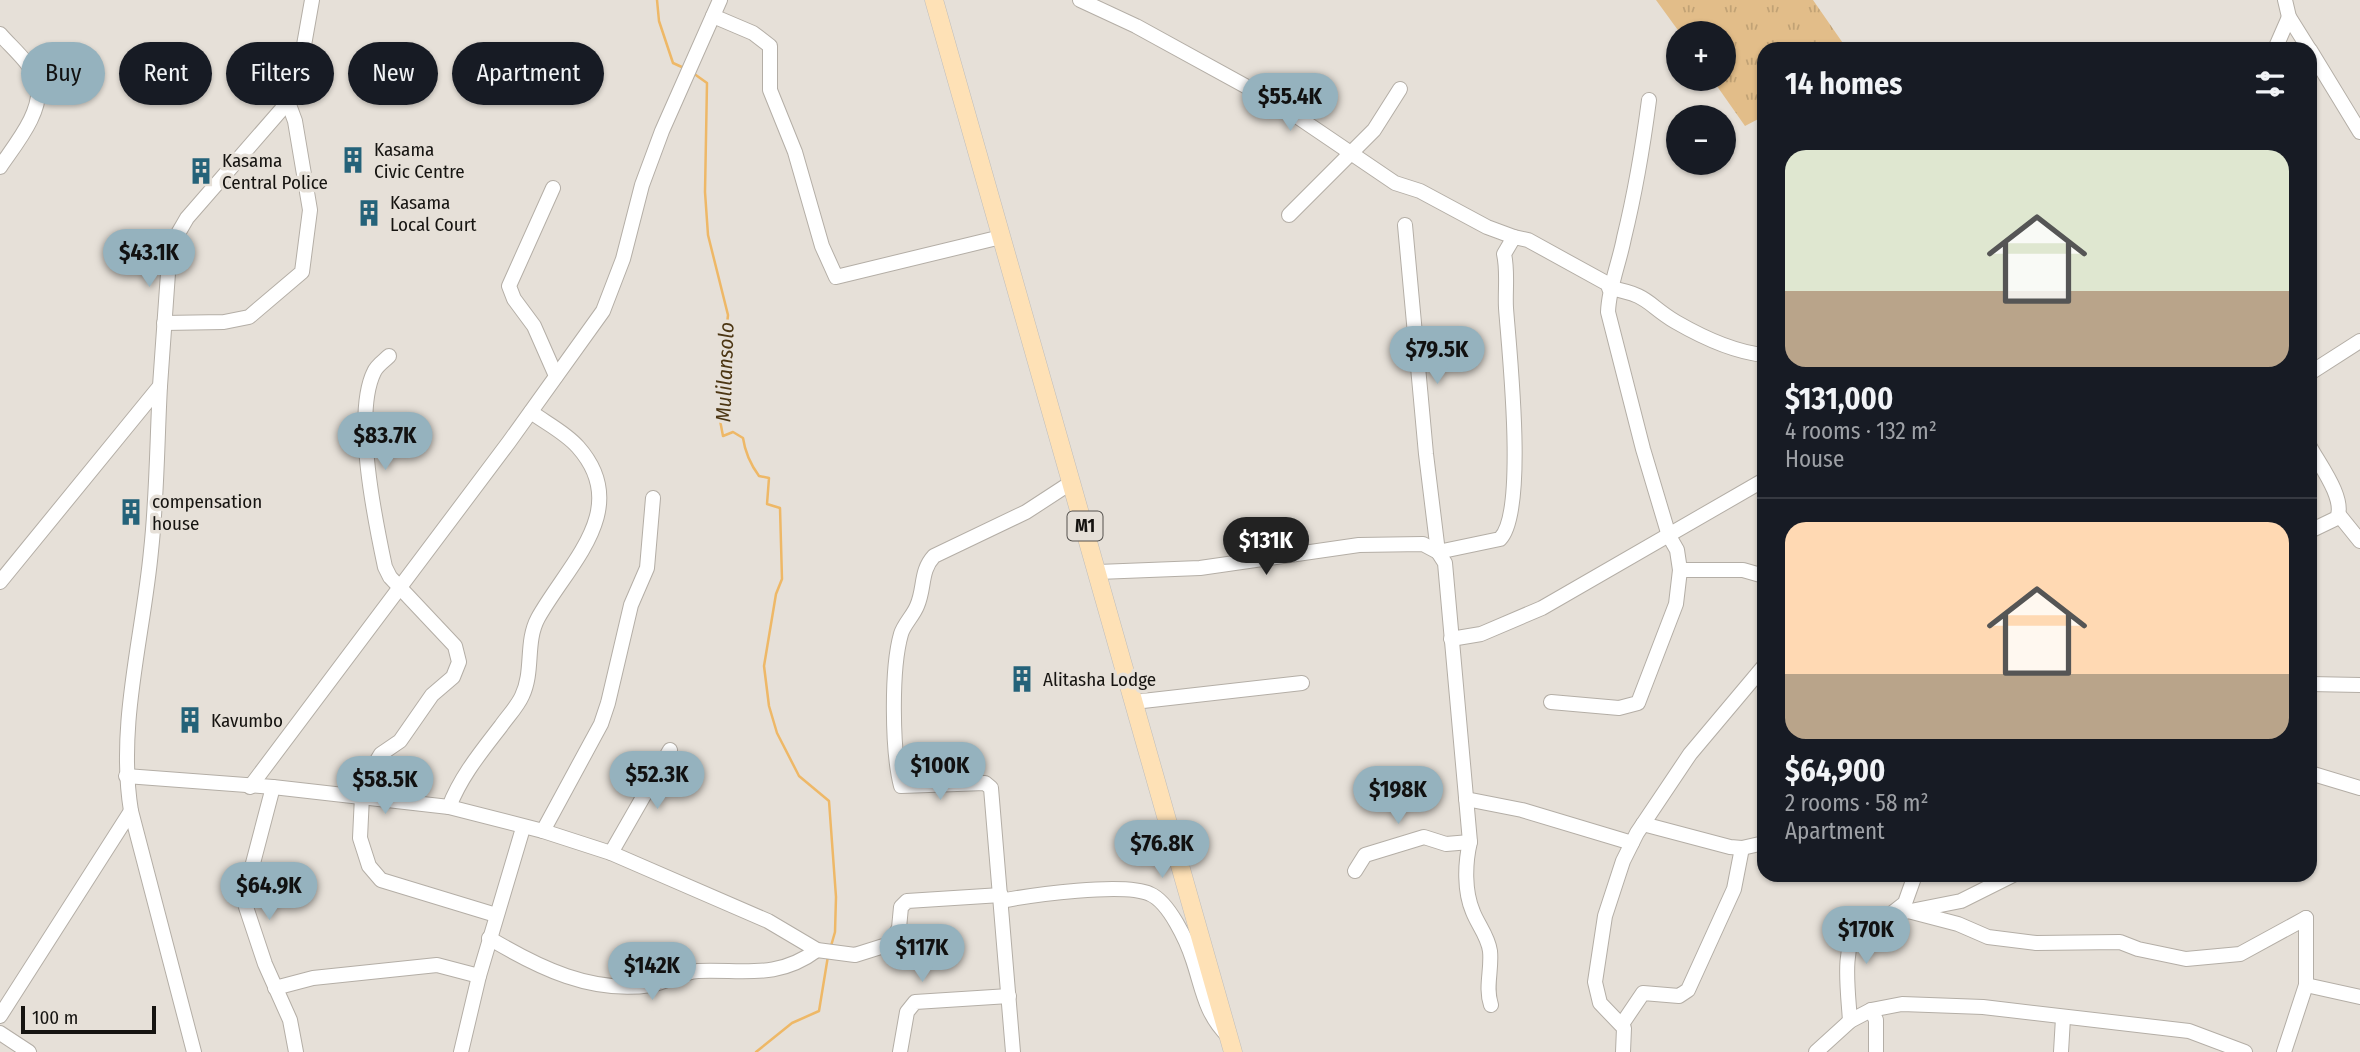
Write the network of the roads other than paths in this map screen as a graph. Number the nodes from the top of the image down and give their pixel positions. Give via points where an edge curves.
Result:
1 (312, 0) edge
2 (720, 0) edge
3 (934, 0) edge
4 (1080, 0) edge
5 (2285, 0) edge
6 (713, 16) junction
7 (2289, 17) junction
8 (0, 34) edge
9 (305, 42) edge
10 (2278, 42) edge
11 (2305, 42) edge
12 (2317, 61) edge
13 (1400, 89) dead end
14 (1649, 100) dead end
15 (285, 105) edge
16 (289, 105) edge
17 (2360, 132) edge
18 (1351, 151) junction
19 (0, 167) edge
20 (553, 188) dead end
21 (1289, 215) dead end
22 (1405, 225) dead end
23 (1001, 237) junction
24 (1514, 237) junction
25 (1609, 288) junction
26 (164, 323) junction
27 (2360, 341) edge
28 (1757, 354) edge
29 (389, 356) dead end
30 (2317, 369) edge
31 (556, 376) junction
32 (160, 386) junction
33 (531, 412) junction
34 (2317, 474) edge
35 (1072, 482) junction
36 (1757, 484) edge
37 (653, 498) dead end
38 (2339, 515) junction
39 (2317, 527) edge
40 (1669, 536) junction
41 (2360, 541) edge
42 (1438, 552) junction
43 (1679, 570) junction
44 (1098, 572) junction
45 (1757, 574) edge
46 (0, 582) edge
47 (400, 587) junction
48 (1451, 639) junction
49 (1757, 674) edge
50 (1302, 683) dead end
51 (2317, 684) edge
52 (2360, 685) edge
53 (1134, 702) junction
54 (1551, 702) dead end
55 (670, 750) dead end
56 (2317, 775) edge
57 (126, 776) junction
58 (250, 787) junction
59 (273, 787) junction
60 (2360, 788) edge
61 (362, 796) junction
62 (1466, 799) junction
63 (449, 807) junction
64 (131, 811) junction
65 (1643, 824) junction
66 (523, 828) junction
67 (543, 831) junction
68 (1470, 842) junction
69 (1632, 843) junction
70 (1757, 846) edge
71 (1742, 849) junction
72 (611, 853) junction
73 (1355, 871) dead end
74 (1912, 882) edge
75 (1999, 882) edge
76 (1001, 898) junction
77 (1912, 912) junction
78 (496, 915) junction
79 (1890, 915) junction
80 (489, 938) junction
81 (824, 951) junction
82 (479, 976) junction
83 (2306, 985) junction
84 (275, 988) junction
85 (1009, 996) junction
86 (2360, 997) edge
87 (1492, 1005) dead end
88 (1871, 1010) junction
89 (0, 1016) edge
90 (2063, 1018) junction
91 (1850, 1021) junction
92 (1622, 1024) junction
93 (0, 1033) edge
94 (1230, 1044) edge
95 (29, 1052) edge
96 (194, 1052) edge
97 (296, 1052) edge
98 (461, 1052) edge
99 (900, 1052) edge
100 (1013, 1052) edge
101 (1623, 1052) edge
102 (1815, 1052) edge
103 (1876, 1052) edge
104 (2061, 1052) edge
105 (2245, 1052) edge
106 (2284, 1052) edge

1 - 9 street
2 - 6 street
3 - 23 main road, M1
4 - 18 street via 1280,105
5 - 7 street
6 - 23 street via 753,33 770,46 770,90 836,278
6 - 31 street via 642,185 623,259 603,311
7 - 10 street
7 - 11 street
8 - 19 street via 28,66 38,96
12 - 17 street
13 - 18 street via 1374,130
14 - 25 street via 1619,264
15 - 26 street via 187,218 176,237 169,259
16 - 26 street via 310,210 302,272 249,317
18 - 21 street
18 - 24 street via 1395,183
20 - 31 street via 509,286 534,326
22 - 42 street
23 - 35 main road, M1
24 - 25 street via 1528,240
24 - 42 street via 1504,254 1514,430 1510,520 1500,539
25 - 28 street via 1646,298 1678,323 1738,351
25 - 40 street via 1609,326
26 - 32 street
27 - 30 street
29 - 47 street via 372,375 367,470 385,567
31 - 33 street
32 - 46 street
32 - 57 street via 151,551
33 - 47 street
33 - 63 street via 578,446 596,478 597,517 590,538 532,632 521,700 461,778
34 - 38 street via 2333,490
35 - 44 main road, M1
35 - 76 street via 1026,512 934,556 926,565 917,607 901,632 898,647 895,742 901,786 989,784
36 - 40 street
37 - 67 street via 647,568 631,604 608,703
38 - 39 street
38 - 41 street
40 - 43 street via 1677,550
40 - 48 street via 1542,608 1481,634
42 - 44 street via 1423,544 1359,545 1200,568
42 - 48 street via 1445,563
43 - 45 street
43 - 54 street via 1676,604 1638,703 1619,708
44 - 53 main road, M1
47 - 58 street
47 - 61 street via 455,646 459,662 453,677 432,695 400,741 381,754 367,776
48 - 62 street
49 - 65 street via 1703,736
50 - 53 street
51 - 52 street
53 - 94 main road, M1
55 - 72 street
56 - 60 street
57 - 58 street
57 - 64 street
58 - 59 street
59 - 61 street
59 - 84 street via 247,886 246,907
61 - 63 street
61 - 78 street via 360,838 374,874
62 - 68 street
62 - 69 street via 1522,810
63 - 66 street
64 - 89 street
64 - 96 street
65 - 69 street
65 - 71 street
66 - 67 street
66 - 78 street
67 - 72 street
68 - 73 street via 1446,844 1424,837 1365,855
68 - 87 street via 1467,886 1472,911 1489,949
69 - 92 street via 1605,916 1595,982 1600,1003
70 - 71 street
71 - 92 street via 1734,889 1688,990 1679,996 1643,993
72 - 81 street via 768,921
74 - 79 street via 1905,903
75 - 77 street via 1961,901
76 - 81 street via 907,901 890,944 855,954
76 - 85 street
76 - 94 street via 1125,889 1155,896 1177,923 1210,1015
77 - 79 street
77 - 83 street via 1988,937 2036,943 2120,942 2186,959 2240,954 2306,918
78 - 80 street
79 - 91 street via 1860,921 1852,933 1846,981
80 - 81 street via 574,979 620,988 692,972 768,971
80 - 82 street
82 - 84 street via 438,965 313,978
82 - 98 street
83 - 86 street
83 - 106 street
84 - 97 street via 290,1020
85 - 99 street via 915,1002 907,1012
85 - 100 street
88 - 90 street via 1924,1004
88 - 91 street
88 - 103 street via 1876,1020
90 - 104 street
90 - 105 street via 2189,1031
91 - 102 street
92 - 101 street
93 - 95 street

